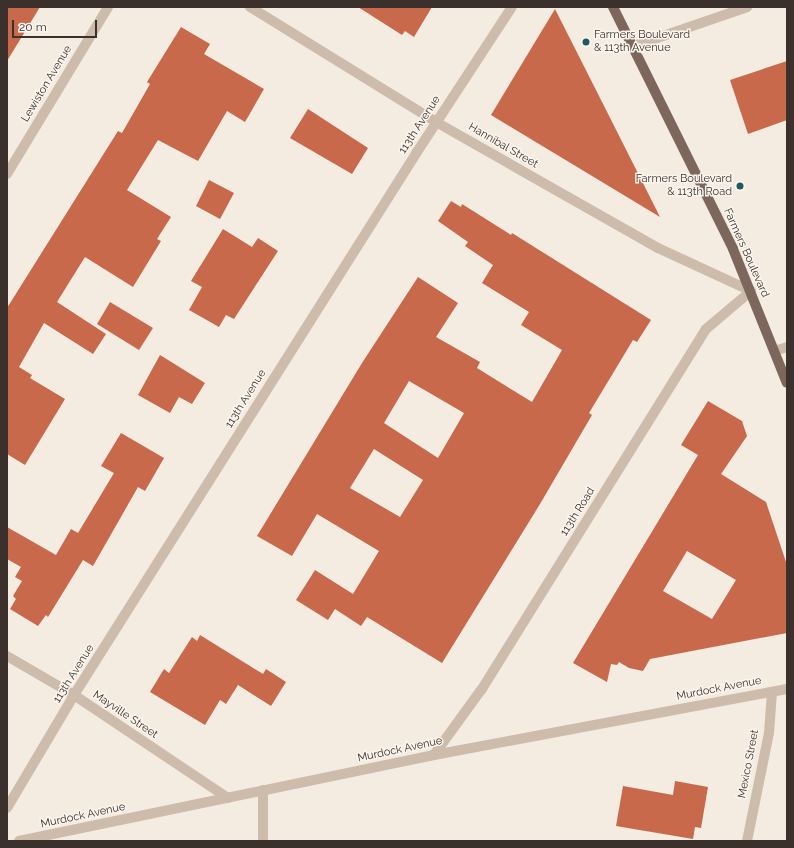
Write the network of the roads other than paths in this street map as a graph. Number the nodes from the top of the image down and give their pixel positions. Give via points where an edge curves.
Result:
1 (108, 7) edge
2 (250, 7) edge
3 (512, 7) edge
4 (613, 7) edge
5 (747, 7) edge
6 (634, 46) junction
7 (436, 122) junction
8 (7, 174) edge
9 (750, 291) junction
10 (787, 347) edge
11 (774, 351) junction
12 (787, 383) edge
13 (7, 656) edge
14 (787, 689) edge
15 (772, 692) junction
16 (74, 695) junction
17 (434, 754) junction
18 (263, 790) junction
19 (228, 798) junction
20 (7, 808) edge
21 (19, 841) edge
22 (263, 841) edge
23 (746, 841) edge

1 - 8 street, Lewiston Avenue
2 - 7 street, Hannibal Street
3 - 7 street, 113th Avenue
4 - 6 main road, Farmers Boulevard
5 - 6 street
6 - 9 main road, Farmers Boulevard
7 - 9 street, Hannibal Street via 681,261
7 - 16 street, 113th Avenue
9 - 11 main road, Farmers Boulevard
9 - 17 street, 113th Road via 706,329 481,690
10 - 11 street
11 - 12 main road, Farmers Boulevard
13 - 16 street, Mayville Street
14 - 15 street, Murdock Avenue
15 - 17 street, Murdock Avenue
15 - 23 street, Mexico Street via 768,733
16 - 19 street, Mayville Street
16 - 20 street, 113th Avenue
17 - 18 street, Murdock Avenue
18 - 19 street, Murdock Avenue
18 - 22 street
19 - 21 street, Murdock Avenue

